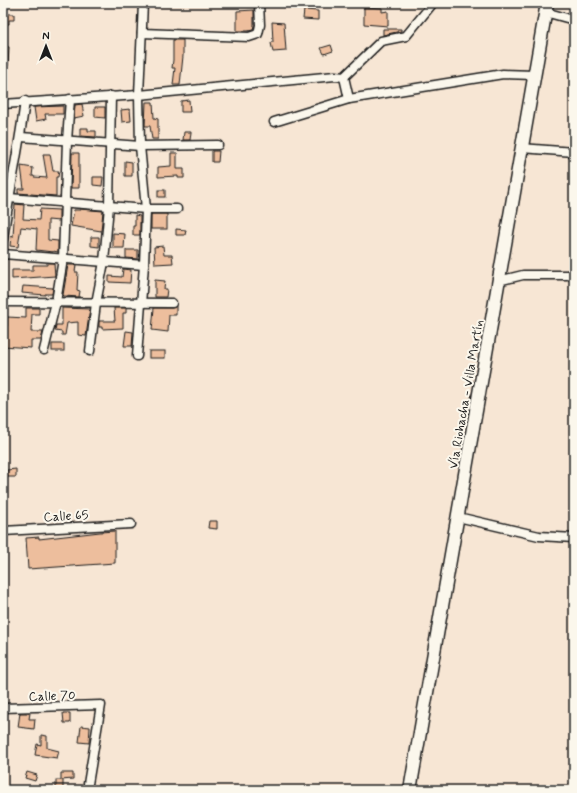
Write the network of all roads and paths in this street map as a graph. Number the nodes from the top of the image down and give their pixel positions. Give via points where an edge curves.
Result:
1 (143, 3) edge
2 (259, 3) edge
3 (433, 3) edge
4 (546, 8) edge
5 (574, 20) edge
6 (142, 33) junction
7 (534, 75) junction
8 (344, 77) junction
9 (139, 95) junction
10 (110, 96) junction
11 (70, 99) junction
12 (349, 99) junction
13 (25, 101) junction
14 (3, 104) edge
15 (274, 122) dead end
16 (21, 137) junction
17 (67, 141) junction
18 (110, 144) junction
19 (218, 145) dead end
20 (140, 146) junction
21 (521, 148) junction
22 (574, 152) edge
23 (9, 198) junction
24 (65, 202) junction
25 (109, 206) junction
26 (146, 209) junction
27 (177, 209) dead end
28 (3, 239) edge
29 (3, 254) edge
30 (62, 259) junction
31 (104, 262) junction
32 (144, 265) junction
33 (574, 275) edge
34 (498, 281) junction
35 (3, 302) edge
36 (56, 302) junction
37 (96, 303) junction
38 (141, 303) junction
39 (172, 303) dead end
40 (44, 350) dead end
41 (90, 350) dead end
42 (137, 356) dead end
43 (458, 518) junction
44 (130, 524) dead end
45 (3, 531) edge
46 (574, 538) edge
47 (3, 708) edge
48 (87, 790) edge
49 (410, 790) edge

1 - 6 street
2 - 6 street via 258,34 249,37
3 - 8 street via 406,36 381,41
4 - 5 street
4 - 7 main road, Vía Riohacha - Villa Martín
6 - 9 street
7 - 12 street via 503,74
7 - 21 main road, Vía Riohacha - Villa Martín
8 - 9 street
8 - 12 street
9 - 10 street
9 - 20 street
10 - 11 street
10 - 18 street
11 - 13 street
11 - 17 street
12 - 15 street
13 - 14 street
13 - 16 street
16 - 17 street
16 - 23 street
17 - 18 street
17 - 24 street
18 - 20 street
18 - 25 street
19 - 20 street
20 - 26 street
21 - 22 street
21 - 34 main road, Vía Riohacha - Villa Martín
23 - 24 street
23 - 28 street
24 - 25 street
24 - 30 street
25 - 26 street
25 - 31 street
26 - 27 street
26 - 32 street
29 - 30 street
30 - 31 street
30 - 36 street
31 - 32 street
31 - 37 street
32 - 38 street
33 - 34 street via 523,275
34 - 43 main road, Vía Riohacha - Villa Martín
35 - 36 street
36 - 37 street
36 - 40 street
37 - 38 street
37 - 41 street
38 - 39 street
38 - 42 street
43 - 46 street via 539,536
43 - 49 main road, Vía Riohacha - Villa Martín
44 - 45 street, Calle 65
47 - 48 street, Calle 70 via 101,705

